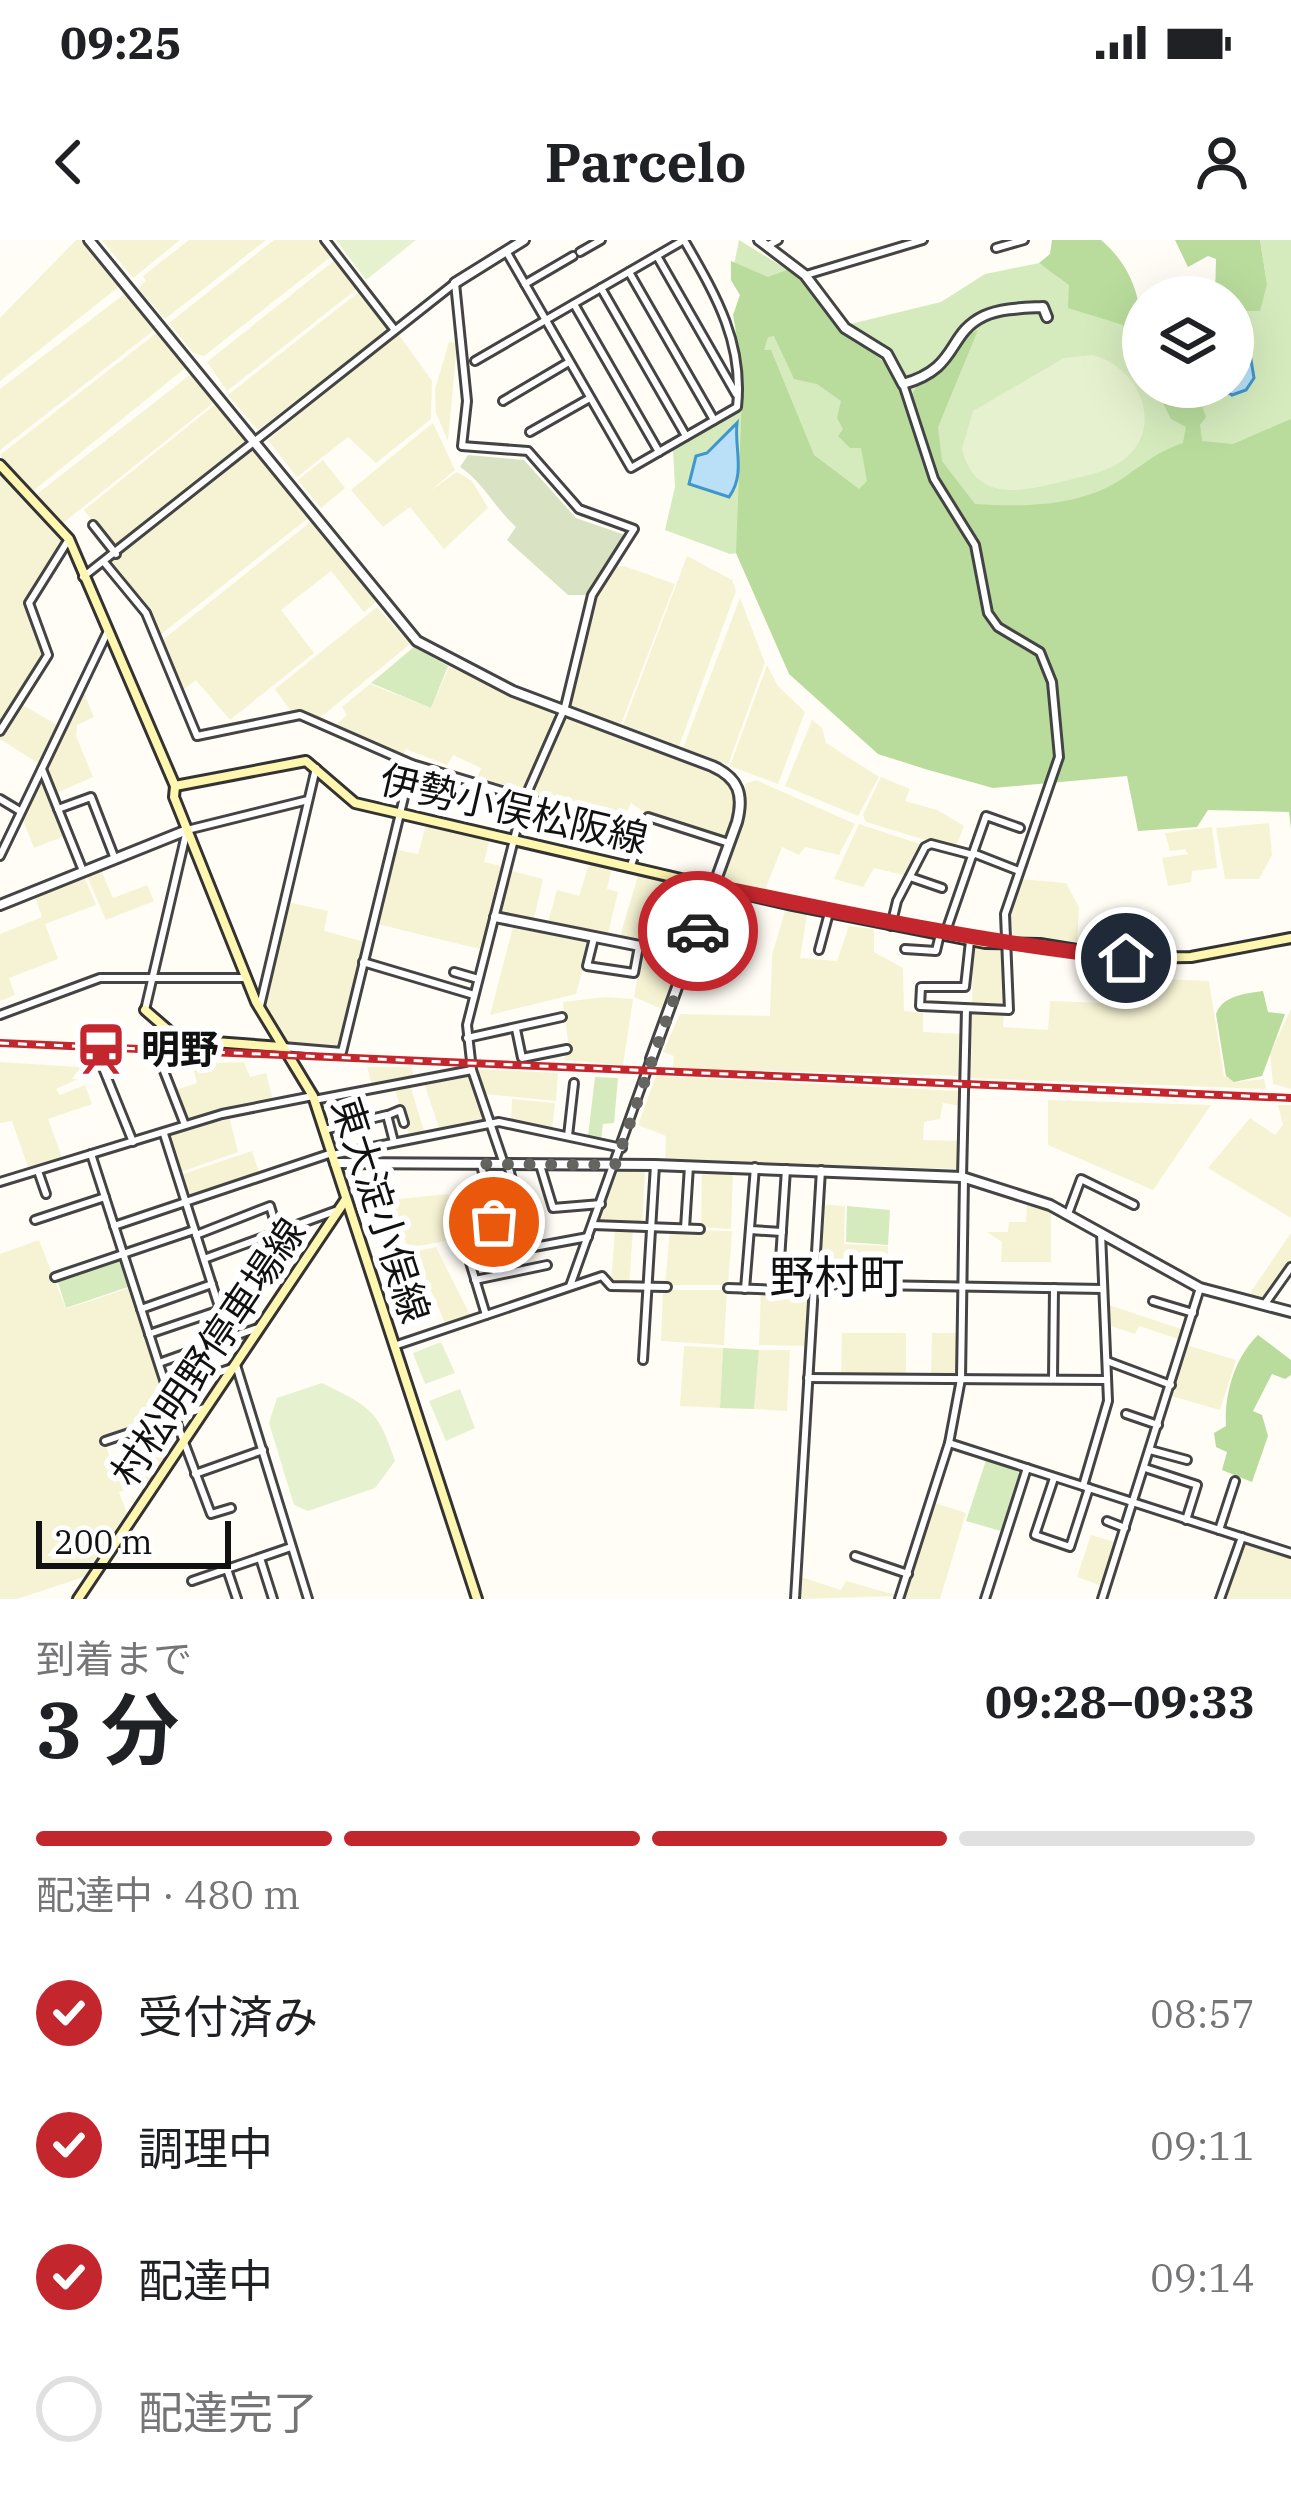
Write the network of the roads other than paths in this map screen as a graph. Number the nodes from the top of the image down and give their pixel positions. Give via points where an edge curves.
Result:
1 (89, 240) edge
2 (325, 240) edge
3 (500, 240) edge
4 (524, 240) edge
5 (601, 240) edge
6 (684, 240) edge
7 (778, 240) edge
8 (923, 240) edge
9 (1024, 240) edge
10 (763, 243) edge
11 (996, 248) dead end
12 (506, 251) junction
13 (657, 256) junction
14 (629, 272) junction
15 (805, 275) junction
16 (455, 283) junction
17 (525, 284) junction
18 (602, 288) junction
19 (574, 304) junction
20 (1047, 317) dead end
21 (545, 320) junction
22 (394, 329) junction
23 (475, 361) dead end
24 (569, 362) junction
25 (903, 384) junction
26 (738, 397) junction
27 (590, 398) junction
28 (503, 400) dead end
29 (714, 419) junction
30 (530, 432) dead end
31 (686, 436) junction
32 (257, 440) junction
33 (659, 452) junction
34 (0, 465) edge
35 (93, 525) dead end
36 (69, 539) junction
37 (116, 554) junction
38 (104, 562) junction
39 (83, 577) junction
40 (107, 633) junction
41 (563, 711) junction
42 (0, 731) edge
43 (412, 764) junction
44 (317, 765) junction
45 (41, 767) junction
46 (175, 786) junction
47 (0, 799) edge
48 (308, 800) junction
49 (524, 800) junction
50 (58, 809) junction
51 (20, 812) junction
52 (398, 813) junction
53 (1020, 827) dead end
54 (187, 830) junction
55 (642, 833) junction
56 (515, 841) junction
57 (729, 843) junction
58 (973, 854) junction
59 (0, 856) edge
60 (115, 859) junction
61 (630, 868) junction
62 (1019, 871) junction
63 (83, 872) junction
64 (910, 878) junction
65 (714, 886) junction
66 (942, 889) dead end
67 (742, 892) junction
68 (0, 905) edge
69 (829, 912) junction
70 (495, 917) junction
71 (891, 926) junction
72 (942, 934) junction
73 (726, 937) dead end
74 (593, 938) junction
75 (1291, 938) edge
76 (970, 940) junction
77 (1010, 942) junction
78 (639, 945) junction
79 (904, 949) dead end
80 (819, 950) dead end
81 (690, 956) junction
82 (363, 962) junction
83 (454, 972) dead end
84 (245, 977) junction
85 (478, 979) junction
86 (150, 982) junction
87 (474, 995) junction
88 (966, 1009) junction
89 (146, 1010) joint
90 (260, 1010) junction
91 (0, 1016) edge
92 (562, 1017) dead end
93 (516, 1028) junction
94 (466, 1038) junction
95 (282, 1047) junction
96 (567, 1049) dead end
97 (651, 1059) joint
98 (162, 1066) dead end
99 (103, 1068) dead end
100 (472, 1070) junction
101 (574, 1083) dead end
102 (314, 1098) junction
103 (387, 1115) junction
104 (492, 1122) junction
105 (404, 1123) dead end
106 (185, 1126) junction
107 (324, 1130) junction
108 (164, 1132) junction
109 (568, 1136) junction
110 (133, 1142) junction
111 (394, 1142) junction
112 (622, 1148) junction
113 (91, 1154) junction
114 (333, 1157) junction
115 (481, 1164) junction
116 (506, 1164) junction
117 (540, 1164) junction
118 (615, 1165) junction
119 (655, 1165) junction
120 (689, 1166) junction
121 (755, 1167) junction
122 (786, 1169) junction
123 (821, 1170) junction
124 (38, 1171) junction
125 (963, 1177) junction
126 (0, 1182) edge
127 (46, 1194) dead end
128 (105, 1197) junction
129 (346, 1198) junction
130 (186, 1203) junction
131 (601, 1204) junction
132 (1134, 1205) dead end
133 (339, 1210) junction
134 (1068, 1214) junction
135 (35, 1220) dead end
136 (523, 1220) dead end
137 (494, 1222) dead end
138 (114, 1226) junction
139 (592, 1226) junction
140 (651, 1228) junction
141 (685, 1228) junction
142 (700, 1229) dead end
143 (278, 1231) junction
144 (750, 1231) junction
145 (195, 1232) junction
146 (782, 1232) junction
147 (1101, 1233) junction
148 (588, 1237) junction
149 (284, 1250) dead end
150 (123, 1254) junction
151 (204, 1259) junction
152 (548, 1265) dead end
153 (1291, 1267) edge
154 (55, 1277) dead end
155 (475, 1280) junction
156 (212, 1285) junction
157 (570, 1286) junction
158 (962, 1286) junction
159 (647, 1287) junction
160 (667, 1287) dead end
161 (728, 1288) dead end
162 (814, 1288) junction
163 (1054, 1288) junction
164 (1103, 1288) junction
165 (1201, 1288) junction
166 (745, 1289) junction
167 (778, 1290) junction
168 (1153, 1301) dead end
169 (1264, 1305) junction
170 (141, 1309) junction
171 (220, 1310) junction
172 (1291, 1312) edge
173 (1193, 1313) junction
174 (486, 1315) junction
175 (261, 1327) junction
176 (148, 1334) junction
177 (229, 1338) junction
178 (394, 1346) junction
179 (643, 1360) dead end
180 (1106, 1360) junction
181 (158, 1364) junction
182 (235, 1366) junction
183 (808, 1378) junction
184 (1053, 1378) junction
185 (961, 1379) junction
186 (1108, 1380) junction
187 (1171, 1385) junction
188 (167, 1390) junction
189 (208, 1407) junction
190 (1126, 1414) dead end
191 (175, 1417) junction
192 (1158, 1425) junction
193 (105, 1441) dead end
194 (183, 1443) junction
195 (949, 1443) junction
196 (263, 1450) junction
197 (1150, 1450) junction
198 (1187, 1460) dead end
199 (1027, 1468) junction
200 (1144, 1468) junction
201 (195, 1474) junction
202 (1054, 1477) junction
203 (1235, 1481) dead end
204 (1086, 1487) junction
205 (1133, 1502) junction
206 (231, 1508) dead end
207 (1186, 1520) junction
208 (1106, 1521) dead end
209 (1125, 1528) junction
210 (1220, 1531) junction
211 (1242, 1537) junction
212 (291, 1547) junction
213 (1291, 1553) edge
214 (855, 1556) dead end
215 (260, 1558) junction
216 (227, 1569) junction
217 (908, 1574) junction
218 (192, 1581) dead end
219 (988, 1598) edge
220 (78, 1599) edge
221 (237, 1599) edge
222 (273, 1599) edge
223 (308, 1599) edge
224 (477, 1599) edge
225 (795, 1599) edge
226 (899, 1599) edge
227 (1102, 1599) edge
228 (1220, 1599) edge

1 - 32 street
2 - 22 street
3 - 12 street
4 - 12 street
5 - 17 street
6 - 13 street
6 - 26 street via 727,315
7 - 10 street
8 - 15 street
9 - 11 street
10 - 15 street
12 - 16 street
12 - 17 street
13 - 14 street
13 - 26 street
14 - 18 street
14 - 29 street
15 - 25 street via 845,328 887,354
16 - 22 street
16 - 41 street via 468,414 462,446 528,451 578,509 634,529 592,595
17 - 21 street
18 - 19 street
18 - 31 street
19 - 21 street
19 - 33 street
20 - 25 street via 1043,308 985,316 938,371
21 - 23 street
21 - 24 street
22 - 32 street
24 - 27 street
24 - 28 street
25 - 62 street via 929,467 975,545 988,614 1035,647 1050,671 1059,757
26 - 29 street via 737,407
27 - 30 street
27 - 33 street via 631,468
29 - 31 street
31 - 33 street
32 - 37 street
32 - 41 street via 413,638
34 - 36 main road
35 - 37 street
36 - 39 main road
36 - 42 street via 28,603 48,655
37 - 38 street
38 - 39 street
38 - 43 street via 146,613 197,736 300,715
39 - 40 main road
40 - 45 street
40 - 46 main road
41 - 49 street
41 - 57 street via 726,772 741,796
43 - 49 street
43 - 52 street
44 - 46 main road via 298,760
44 - 48 street
44 - 52 main road, 伊勢小俣松阪線 via 345,798
45 - 50 street
45 - 51 street
46 - 54 main road, 東大淀小俣線
47 - 51 street
48 - 54 street
48 - 90 street
49 - 55 street
49 - 56 street
50 - 60 street via 91,797
50 - 63 street
51 - 59 street
52 - 56 main road, 伊勢小俣松阪線
52 - 82 street
53 - 58 street via 986,816
54 - 60 street
54 - 84 main road, 東大淀小俣線
54 - 86 street
55 - 57 street via 648,817
55 - 61 street
56 - 61 main road, 伊勢小俣松阪線
56 - 70 street
57 - 65 street
58 - 62 street
58 - 64 street via 931,844
58 - 72 street
60 - 63 street
61 - 65 main road, 伊勢小俣松阪線
62 - 77 street via 1005,914
63 - 68 street
64 - 66 street
64 - 71 street
65 - 67 main road, 伊勢小俣松阪線
65 - 81 street
67 - 69 main road, 伊勢小俣松阪線
67 - 73 street
69 - 71 main road, 伊勢小俣松阪線
69 - 80 street
70 - 74 street
70 - 85 street
71 - 72 main road, 伊勢小俣松阪線
72 - 76 main road, 伊勢小俣松阪線
72 - 79 street via 936,951
74 - 78 street
74 - 78 street via 587,966 634,973
75 - 77 main road, 伊勢小俣松阪線 via 1126,958
76 - 77 main road, 伊勢小俣松阪線
76 - 88 street via 965,987 921,987 920,1006
77 - 88 street via 1010,1010
78 - 81 street
81 - 97 street
82 - 87 street
82 - 95 street via 342,1052
83 - 85 street
84 - 86 street via 173,974
84 - 90 main road, 東大淀小俣線
85 - 87 street
86 - 89 street
86 - 91 street via 92,980
87 - 94 street
88 - 125 street
89 - 95 main road via 188,1040
90 - 95 main road, 東大淀小俣線
92 - 93 street
93 - 94 street
93 - 96 street via 523,1058
94 - 100 street
95 - 102 main road, 東大淀小俣線
97 - 112 street
98 - 106 street
99 - 110 street
100 - 102 street
100 - 104 street
101 - 109 street
102 - 106 street
102 - 107 main road, 東大淀小俣線
103 - 105 street via 400,1110
103 - 107 street
103 - 111 street
104 - 109 street
104 - 111 street
104 - 116 street
106 - 108 street
107 - 114 main road, 東大淀小俣線
108 - 110 street
108 - 130 street
109 - 112 street
110 - 113 street
111 - 114 street
112 - 118 street
113 - 124 street
113 - 128 street
114 - 115 street
114 - 129 main road, 東大淀小俣線
114 - 130 street
115 - 116 street
115 - 137 street
116 - 117 street
116 - 136 street
117 - 118 street
117 - 131 street via 553,1208
118 - 119 street
118 - 131 street
119 - 120 street
119 - 140 street
120 - 121 street
120 - 141 street
121 - 122 street
121 - 144 street
122 - 123 street
122 - 146 street
123 - 125 street
123 - 162 street
124 - 126 street
124 - 127 street
125 - 134 street
125 - 158 street
128 - 135 street
128 - 138 street
129 - 133 main road, 村松明野停車場線
129 - 178 main road, 東大淀小俣線
130 - 138 street
130 - 145 street
131 - 139 street
132 - 134 street via 1081,1179
133 - 143 street
133 - 175 main road, 村松明野停車場線
134 - 147 street
138 - 150 street
139 - 140 street
139 - 148 street
140 - 141 street
140 - 159 street
141 - 142 street
143 - 145 street via 270,1206
143 - 149 street
143 - 151 street
144 - 146 street
144 - 166 street
145 - 150 street
145 - 151 street
146 - 167 street
147 - 164 street
147 - 165 street
148 - 155 street via 469,1259
148 - 157 street
150 - 154 street
150 - 170 street
151 - 156 street
152 - 155 street
153 - 169 street
155 - 174 street
156 - 170 street
156 - 171 street
157 - 159 street via 602,1276 611,1286
157 - 174 street
158 - 162 street
158 - 163 street
158 - 185 street
159 - 160 street
159 - 179 street
161 - 166 street
162 - 167 street
162 - 183 street
163 - 164 street
163 - 184 street
164 - 180 street
165 - 169 street
165 - 173 street
166 - 167 street
168 - 173 street
169 - 172 street
170 - 176 street
171 - 176 street
171 - 177 street
173 - 187 street
174 - 178 street
175 - 177 street
175 - 182 main road, 村松明野停車場線
176 - 181 street
177 - 181 street
178 - 224 main road, 東大淀小俣線
180 - 186 street
180 - 187 street
181 - 188 street
182 - 188 street
182 - 189 main road, 村松明野停車場線
182 - 196 street
183 - 185 street
183 - 225 street
184 - 185 street
184 - 186 street
185 - 195 street
186 - 204 street
187 - 192 street
188 - 191 street
189 - 191 street
189 - 194 main road, 村松明野停車場線
190 - 192 street
191 - 193 street
191 - 194 street
192 - 197 street
194 - 201 street
194 - 220 main road, 村松明野停車場線
195 - 199 street
195 - 217 street
196 - 201 street
196 - 212 street
197 - 198 street
197 - 200 street
199 - 202 street
199 - 219 street
200 - 205 street
200 - 207 street via 1197,1485
201 - 206 street via 211,1514
202 - 204 street
202 - 204 street via 1035,1535 1070,1546
203 - 210 street
204 - 205 street
205 - 207 street
205 - 209 street
207 - 210 street
208 - 209 street
209 - 227 street
210 - 211 street
211 - 213 street
211 - 228 street
212 - 215 street
212 - 223 street
214 - 217 street
215 - 216 street
215 - 222 street
216 - 218 street
216 - 221 street
217 - 226 street

